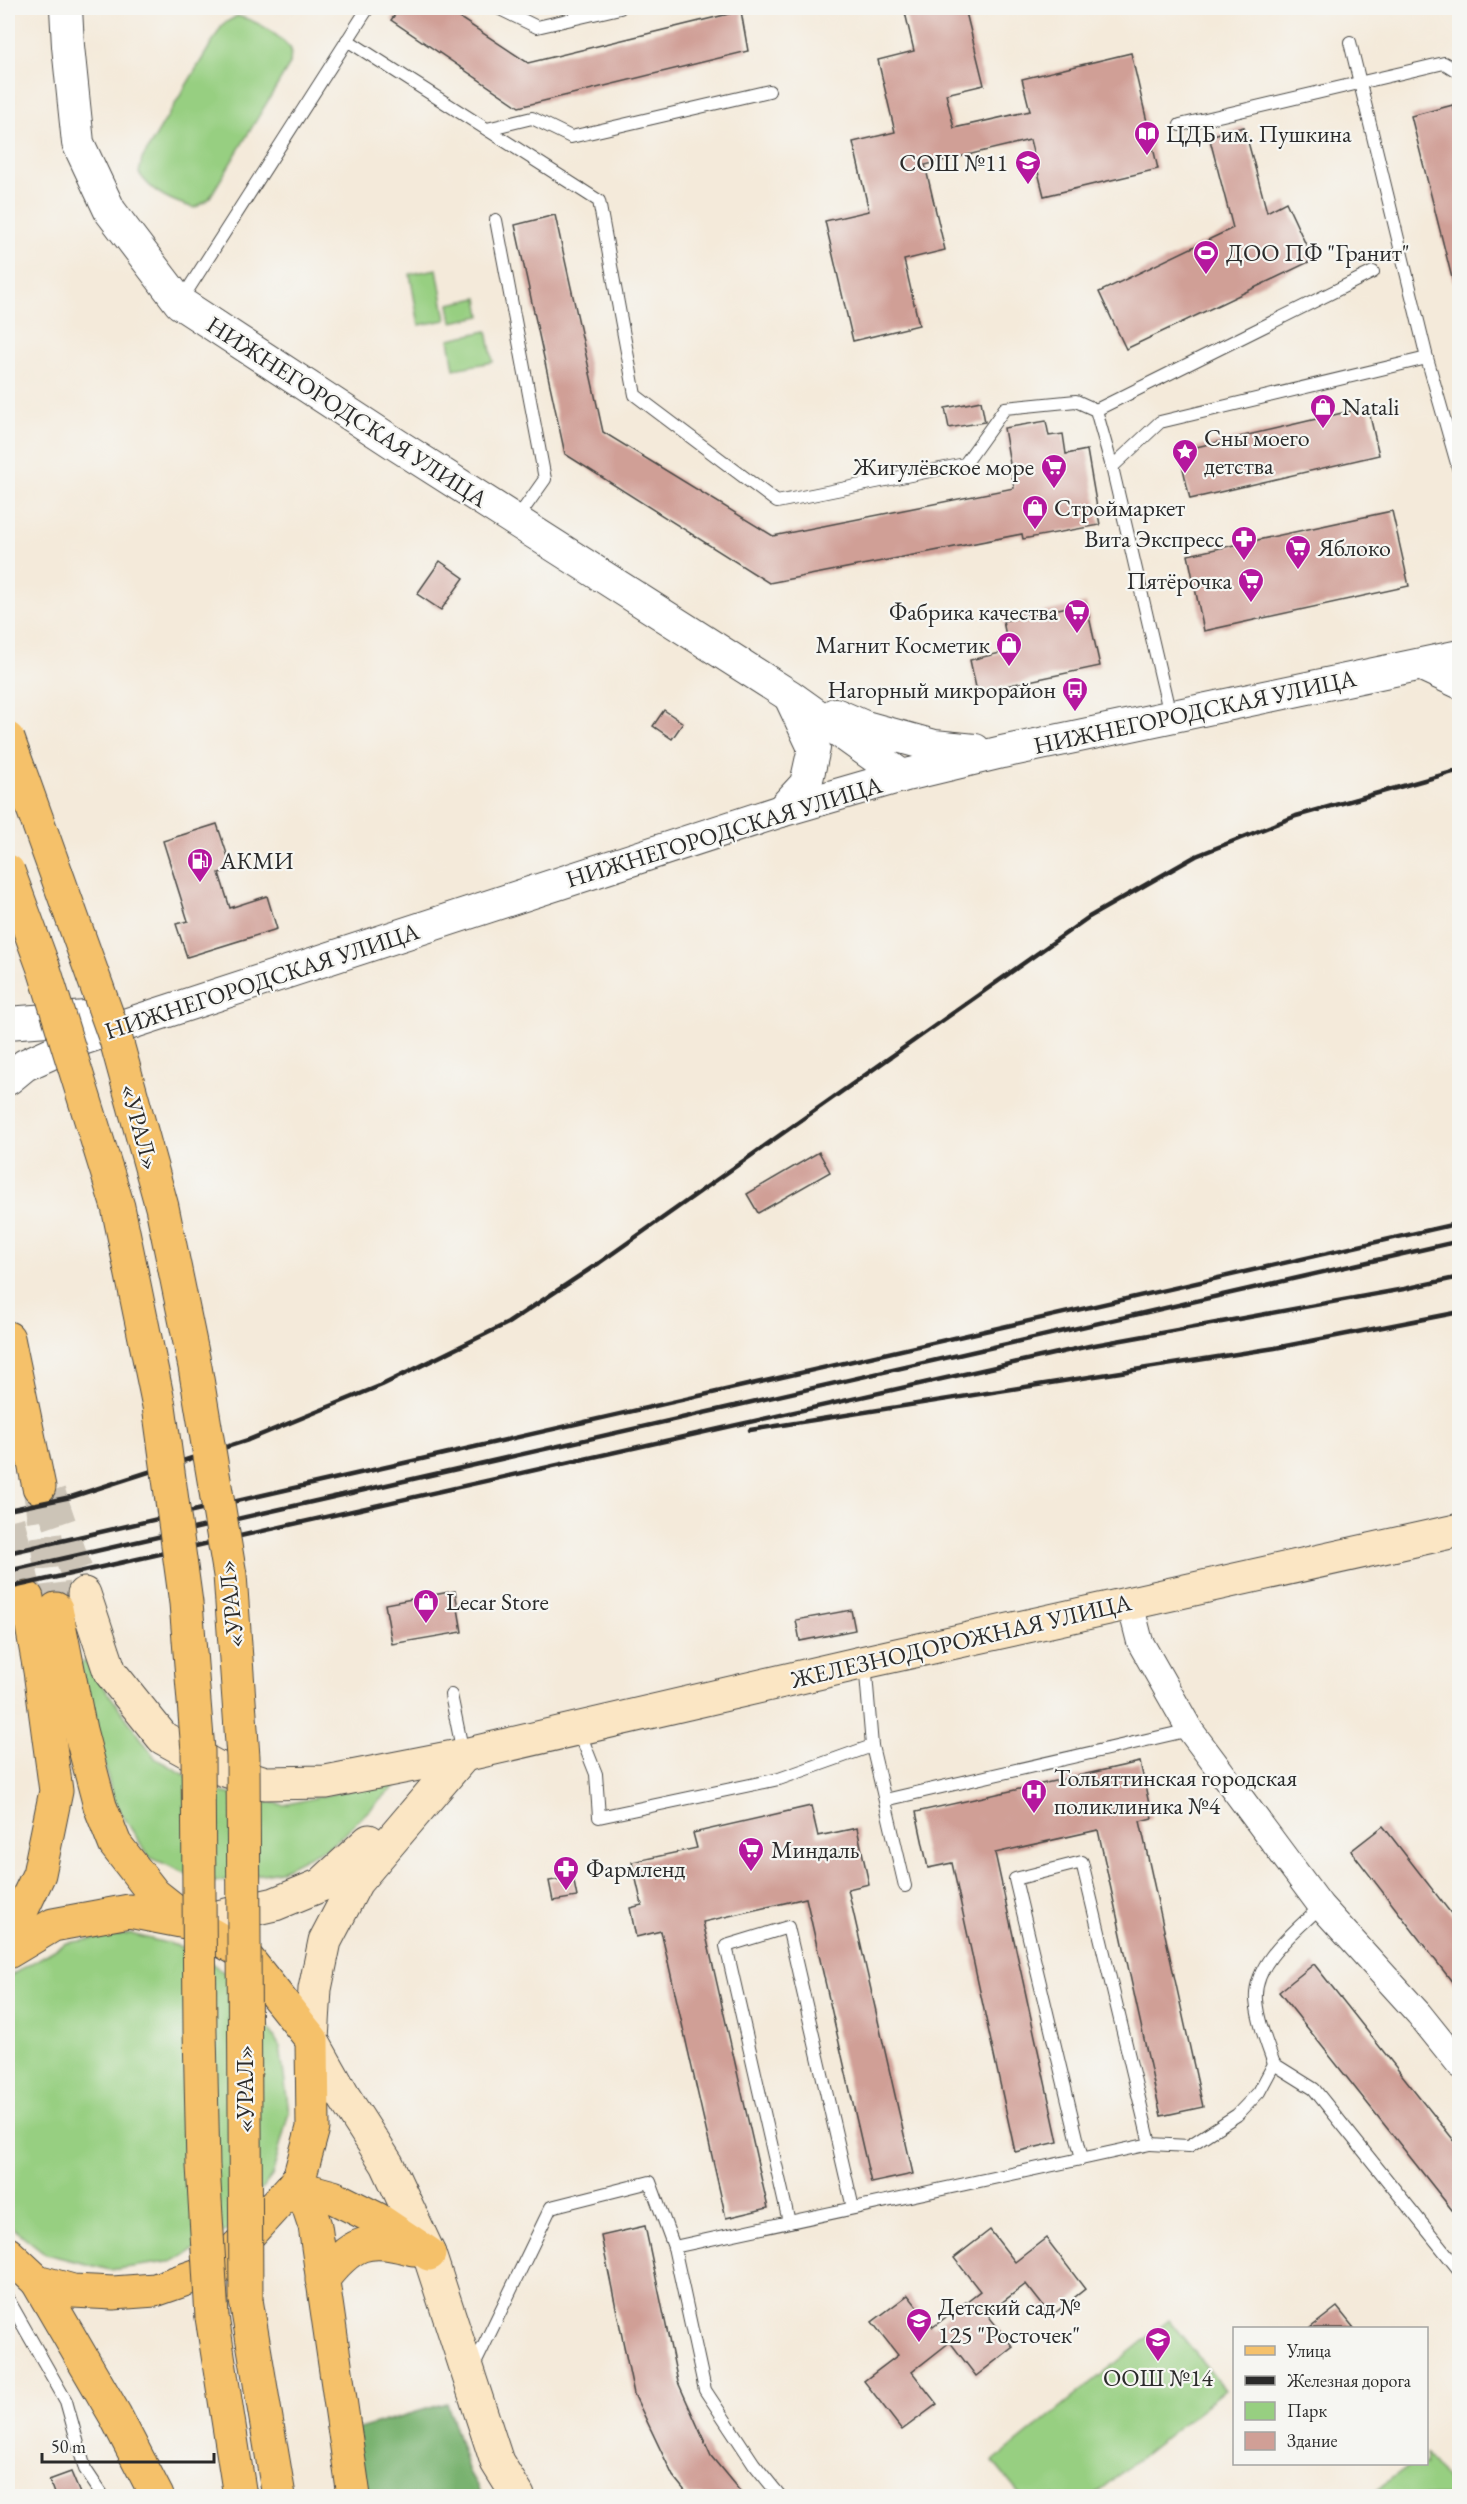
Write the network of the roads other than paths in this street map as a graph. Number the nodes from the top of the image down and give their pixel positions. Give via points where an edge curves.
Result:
1 (66, 8) edge
2 (368, 8) edge
3 (498, 8) edge
4 (620, 8) edge
5 (347, 40) junction
6 (1350, 42) dead end
7 (1460, 73) edge
8 (1360, 82) junction
9 (769, 91) dead end
10 (1180, 125) dead end
11 (487, 129) junction
12 (496, 220) dead end
13 (1373, 272) dead end
14 (180, 303) junction
15 (1427, 358) junction
16 (1096, 410) junction
17 (1112, 467) junction
18 (1460, 474) edge
19 (516, 521) junction
20 (1460, 656) edge
21 (1415, 665) junction
22 (1460, 686) edge
23 (790, 696) junction
24 (1170, 717) junction
25 (8, 739) edge
26 (1002, 752) junction
27 (902, 776) junction
28 (781, 811) junction
29 (8, 871) edge
30 (197, 1002) junction
31 (8, 1023) edge
32 (8, 1079) edge
33 (8, 1338) edge
34 (44, 1490) tunnel mouth
35 (1460, 1530) edge
36 (55, 1600) junction
37 (1130, 1603) junction
38 (865, 1662) junction
39 (451, 1695) dead end
40 (578, 1727) junction
41 (1190, 1730) junction
42 (872, 1746) junction
43 (464, 1755) junction
44 (885, 1800) junction
45 (905, 1886) dead end
46 (1321, 1906) junction
47 (191, 1923) junction
48 (8, 1939) edge
49 (8, 1952) edge
50 (312, 2040) junction
51 (1274, 2064) junction
52 (1460, 2066) edge
53 (1150, 2144) junction
54 (1082, 2159) junction
55 (293, 2186) junction
56 (853, 2208) junction
57 (789, 2222) junction
58 (674, 2247) junction
59 (8, 2254) edge
60 (429, 2254) junction
61 (1460, 2271) edge
62 (322, 2280) junction
63 (37, 2281) junction
64 (8, 2299) edge
65 (469, 2377) junction
66 (103, 2496) edge
67 (157, 2496) edge
68 (240, 2496) edge
69 (279, 2496) edge
70 (354, 2496) edge
71 (518, 2496) edge
72 (780, 2496) edge

1 - 14 street, НИЖНЕГОРОДСКАЯ УЛИЦА via 78,143 110,211
2 - 5 lane
3 - 4 lane via 537,27
5 - 11 lane
5 - 14 lane
6 - 8 lane
7 - 8 lane via 1444,63
8 - 10 lane
8 - 15 lane
9 - 11 lane via 571,137 532,118
11 - 16 lane via 599,201 635,395 777,502 965,464 1005,408 1076,401
12 - 19 lane via 545,479
13 - 16 lane
14 - 19 street, НИЖНЕГОРОДСКАЯ УЛИЦА
15 - 17 lane via 1160,422
15 - 18 lane
16 - 17 lane
17 - 24 lane
19 - 23 street, НИЖНЕГОРОДСКАЯ УЛИЦА
20 - 21 street, НИЖНЕГОРОДСКАЯ УЛИЦА
21 - 22 street
21 - 24 street, НИЖНЕГОРОДСКАЯ УЛИЦА
23 - 26 street via 865,727 934,746
23 - 27 street
23 - 28 street via 814,748 806,784
24 - 26 street, НИЖНЕГОРОДСКАЯ УЛИЦА
25 - 69 main road, «УРАЛ», bridge via 116,1040 162,1207 195,1366 230,1575 243,1757 246,2300
26 - 27 street, НИЖНЕГОРОДСКАЯ УЛИЦА
27 - 28 street, НИЖНЕГОРОДСКАЯ УЛИЦА
28 - 30 street, НИЖНЕГОРОДСКАЯ УЛИЦА
29 - 68 main road, «УРАЛ», bridge via 44,969 118,1207 159,1406 186,1603 198,1751 202,2144 212,2317
30 - 31 street
30 - 32 street, НИЖНЕГОРОДСКАЯ УЛИЦА via 84,1038 25,1065
33 - 34 main road
35 - 37 main road, ЖЕЛЕЗНОДОРОЖНАЯ УЛИЦА
36 - 43 main road, ЖЕЛЕЗНОДОРОЖНАЯ УЛИЦА via 163,1738 216,1767 265,1783 326,1782
36 - 47 main road via 80,1730 100,1806 115,1844 154,1894
36 - 48 main road via 40,1671 56,1791 39,1874
37 - 38 main road, ЖЕЛЕЗНОДОРОЖНАЯ УЛИЦА
37 - 41 street via 1140,1642
38 - 40 main road, ЖЕЛЕЗНОДОРОЖНАЯ УЛИЦА
38 - 42 lane
39 - 43 lane
40 - 42 lane via 596,1774 599,1817 779,1779
40 - 43 main road, ЖЕЛЕЗНОДОРОЖНАЯ УЛИЦА
41 - 44 lane
41 - 46 street
42 - 44 lane
43 - 47 main road via 321,1885 275,1904
43 - 50 main road via 356,1882 325,1941 315,1989
44 - 45 lane
46 - 51 lane via 1278,1949 1261,1973 1256,1998
46 - 52 street via 1419,2014
47 - 49 main road via 129,1911 53,1924
47 - 50 main road via 242,1952
50 - 55 main road via 313,2128 300,2175
50 - 60 main road via 387,2164
51 - 53 lane via 1259,2092 1237,2115 1189,2146
51 - 61 lane via 1314,2089
53 - 54 lane
53 - 54 lane via 1082,1862 1015,1879
54 - 56 lane
55 - 60 main road via 333,2197 376,2219
55 - 62 main road via 308,2205 315,2226
55 - 63 main road via 218,2268 155,2290 73,2291
56 - 57 lane
56 - 57 lane via 788,1927 726,1946
57 - 58 lane
58 - 65 lane via 650,2182 551,2207
58 - 72 lane via 705,2390
59 - 63 main road
60 - 62 main road via 393,2242 368,2242 342,2255
60 - 65 main road
62 - 70 main road
63 - 67 main road
64 - 66 lane via 66,2401 85,2469
65 - 71 main road via 497,2462

